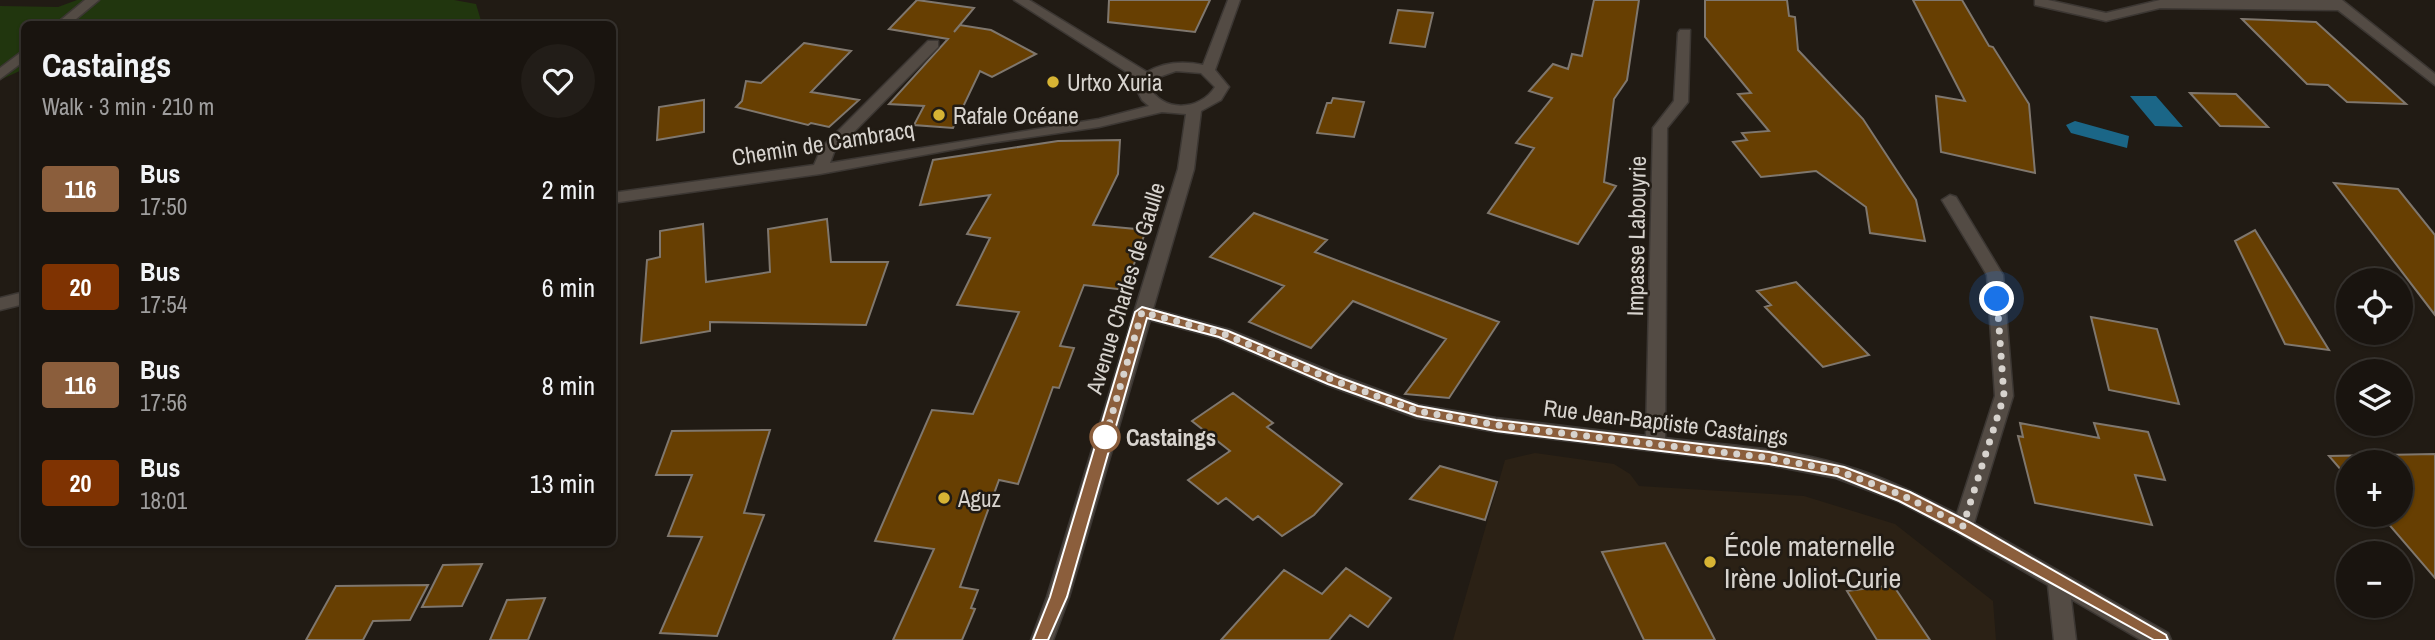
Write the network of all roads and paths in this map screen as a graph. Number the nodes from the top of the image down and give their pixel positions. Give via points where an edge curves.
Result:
1 (93, 0) edge
2 (1020, 0) edge
3 (1234, 0) edge
4 (2040, 2) edge
5 (2337, 3) edge
6 (66, 21) edge
7 (1685, 33) dead end
8 (933, 44) dead end
9 (21, 57) edge
10 (1208, 71) junction
11 (0, 75) edge
12 (1146, 78) junction
13 (2435, 81) edge
14 (1163, 107) junction
15 (1194, 108) junction
16 (820, 169) junction
17 (616, 197) edge
18 (1950, 200) dead end
19 (21, 299) edge
20 (0, 304) edge
21 (1142, 312) junction
22 (1655, 446) junction
23 (1963, 526) junction
24 (2059, 583) junction
25 (1042, 640) edge
26 (2065, 640) edge
27 (2160, 640) edge

1 - 6 street
2 - 12 street
3 - 10 street
4 - 5 street via 2106,17 2160,4
5 - 13 street
7 - 22 street, Impasse Labouyrie via 1681,102 1660,128
8 - 16 street via 827,150
9 - 11 street
10 - 12 street via 1168,68
10 - 15 street via 1222,87 1219,96
12 - 14 street via 1144,94
14 - 15 street, Chemin de Cambracq
14 - 16 street, Chemin de Cambracq via 1099,123
15 - 21 street, Avenue Charles de Gaulle via 1186,169
16 - 17 street, Chemin de Cambracq
18 - 23 street via 1995,275 2004,396
19 - 20 street
21 - 22 street, Rue Jean-Baptiste Castaings via 1224,334 1417,411
21 - 25 street, Avenue Charles de Gaulle
22 - 23 street, Rue Jean-Baptiste Castaings via 1839,471 1904,496
23 - 24 street, Rue Jean-Baptiste Castaings
24 - 26 street
24 - 27 street, Rue Jean-Baptiste Castaings

